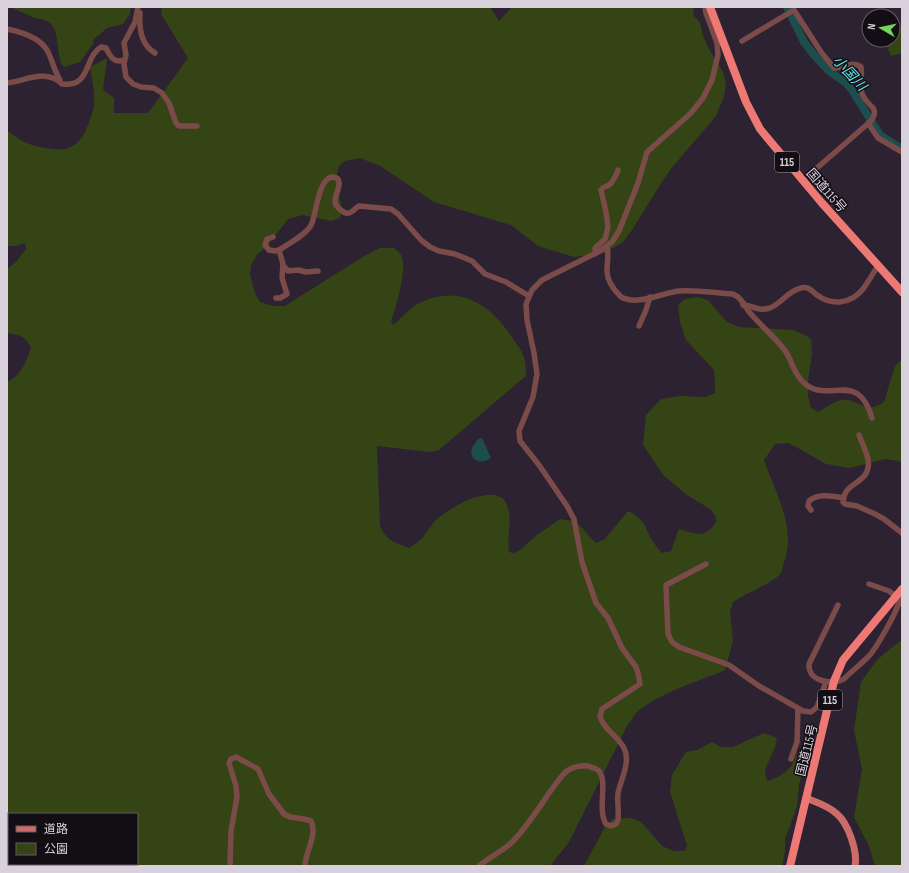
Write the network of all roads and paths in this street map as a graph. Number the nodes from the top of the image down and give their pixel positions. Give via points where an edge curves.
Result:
1 (138, 7) edge
2 (705, 7) edge
3 (710, 7) edge
4 (7, 29) edge
5 (742, 41) dead end
6 (155, 52) dead end
7 (124, 60) junction
8 (61, 82) junction
9 (7, 83) edge
10 (868, 123) junction
11 (198, 126) dead end
12 (902, 152) edge
13 (618, 170) dead end
14 (810, 174) dead end
15 (273, 237) dead end
16 (607, 248) junction
17 (279, 250) junction
18 (595, 254) junction
19 (283, 265) junction
20 (878, 266) junction
21 (318, 271) dead end
22 (902, 291) edge
23 (529, 296) junction
24 (650, 297) junction
25 (276, 298) dead end
26 (743, 305) junction
27 (639, 326) dead end
28 (872, 418) dead end
29 (859, 435) dead end
30 (844, 498) junction
31 (811, 510) dead end
32 (902, 533) edge
33 (706, 564) dead end
34 (869, 584) dead end
35 (898, 593) edge
36 (838, 605) dead end
37 (830, 682) junction
38 (798, 709) junction
39 (791, 759) dead end
40 (806, 798) junction
41 (230, 866) edge
42 (305, 866) edge
43 (479, 866) edge
44 (790, 866) edge
45 (855, 866) edge

1 - 6 street via 141,10 142,36 149,48
1 - 7 street via 135,22 125,39
2 - 16 street via 718,47 712,80 694,110 647,152 619,231
3 - 20 highway, 国道115号 / 115 via 746,102 760,129
4 - 8 street via 42,44 49,53
5 - 10 street via 795,10 834,68 840,69 852,64 861,67 861,92 875,111
7 - 8 street via 117,61 105,47 99,47 80,79 72,84
7 - 11 street via 126,77 130,82 141,88 162,93 169,103 176,124
8 - 9 street via 57,78 37,75
10 - 12 street via 878,138
10 - 14 street
13 - 18 street via 614,180 601,190 608,225 605,237 595,248
15 - 17 street via 267,239 266,248 272,251
16 - 18 street
16 - 24 street via 607,275 616,292 628,299
17 - 19 street
17 - 23 street via 311,227 322,187 328,179 335,178 339,184 335,196 336,204 345,213 350,213 359,206 391,209 430,247 472,261 485,274 506,282
18 - 23 street via 542,280
19 - 21 street via 288,271
19 - 25 street via 281,276 287,294
20 - 22 highway, 国道115号 / 115
20 - 26 street via 862,290 855,297 843,302 826,301 810,289 801,287 770,308 756,309
23 - 43 street via 526,315 536,374 533,397 519,431 519,438 574,519 582,562 596,603 608,618 622,648 636,667 640,684 600,711 602,722 624,747 626,753 626,763 618,792 616,824 606,824 602,817 603,793 599,771 578,766 568,770 558,781 516,838
24 - 26 street via 678,291 733,294
24 - 27 street
26 - 28 street via 783,347 795,373 806,384 821,391 840,389 855,393 867,405
29 - 30 street via 868,466 863,478 846,491
30 - 31 street via 814,498 809,501 808,506
30 - 32 street via 845,504 875,514
33 - 38 street via 666,585 667,628 672,642 679,647 734,667 758,686
34 - 35 street
35 - 37 highway, 国道115号 / 115 via 844,660
35 - 37 street via 898,605 871,654 844,679
36 - 37 street via 809,664 813,676
37 - 38 street via 814,710 808,712
37 - 40 highway, 国道115号 / 115
38 - 39 street via 797,742
40 - 44 highway, 国道115号 / 115
40 - 45 main road via 827,807 845,824 854,850
41 - 42 street via 231,831 238,797 230,763 236,757 258,769 269,794 284,814 311,821 313,826

